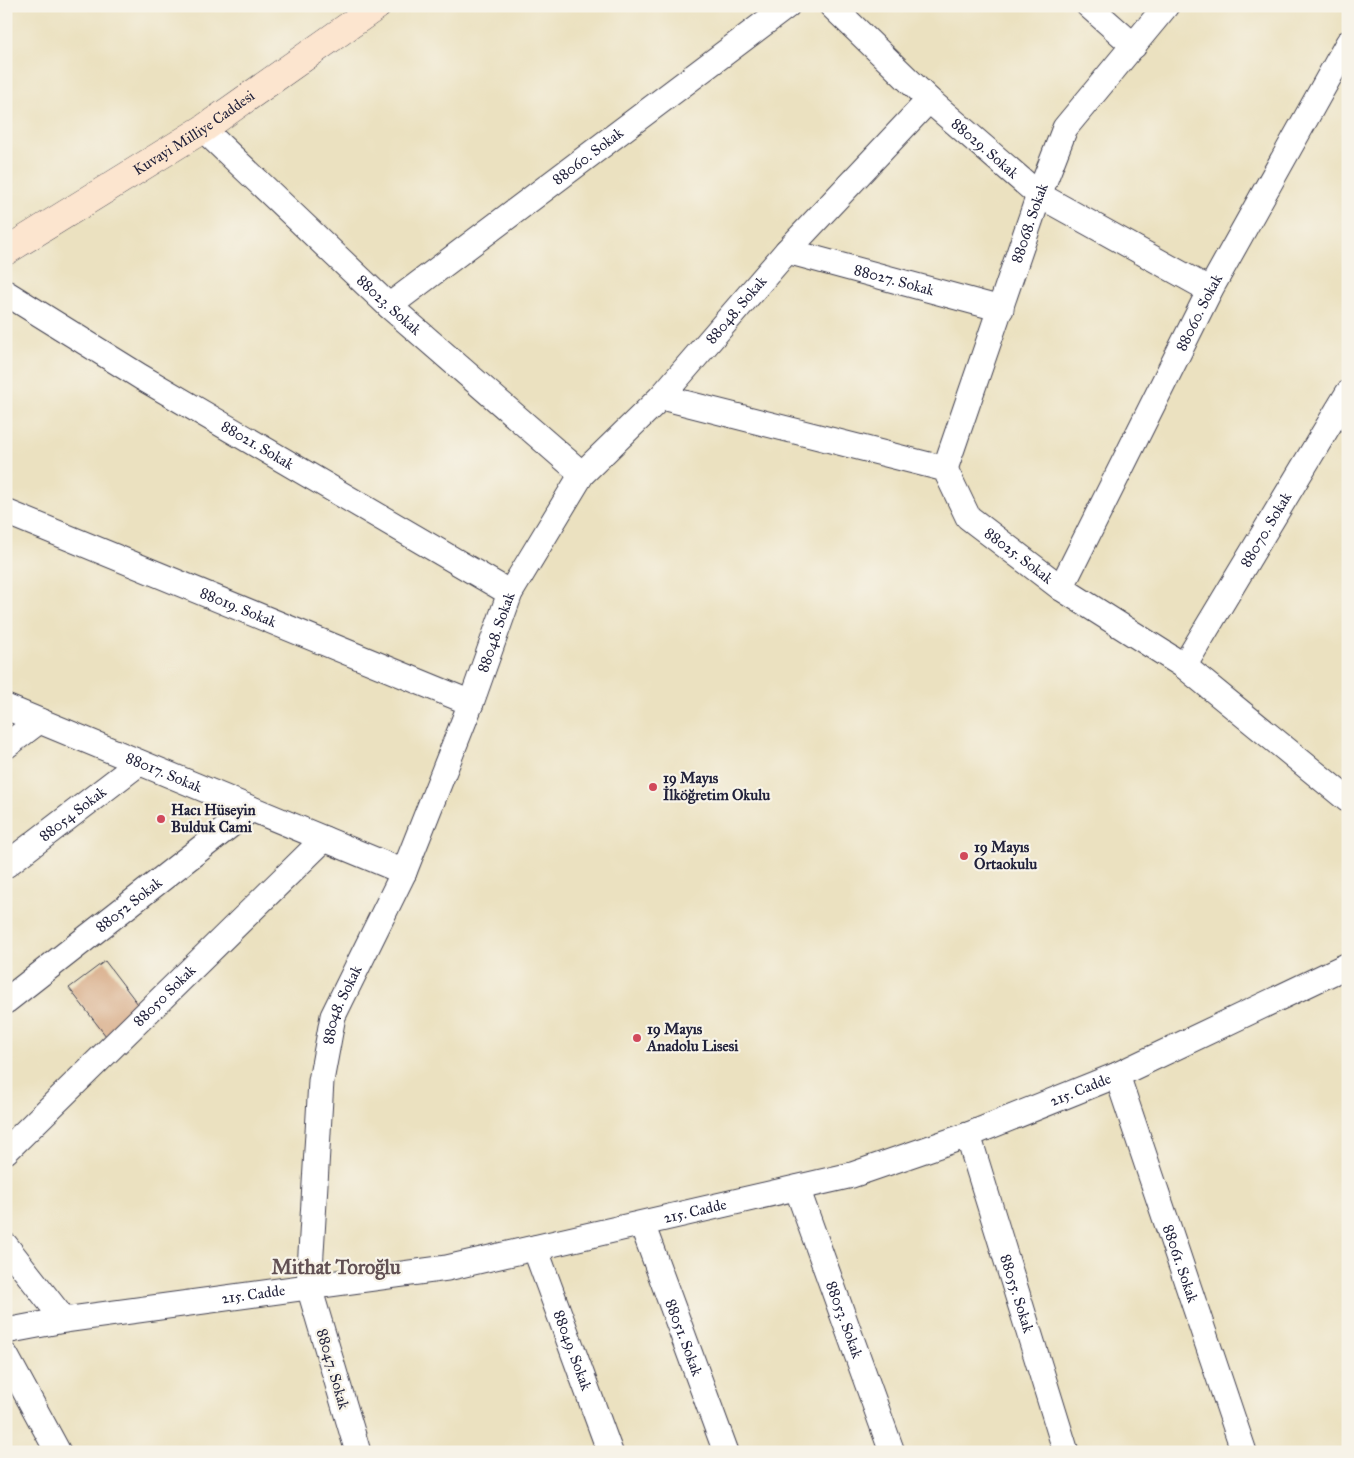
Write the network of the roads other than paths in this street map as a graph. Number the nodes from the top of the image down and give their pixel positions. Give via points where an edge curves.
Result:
1 (378, 6) edge
2 (787, 6) edge
3 (832, 6) edge
4 (1089, 6) edge
5 (1166, 6) edge
6 (1348, 43) edge
7 (1134, 46) junction
8 (929, 100) junction
9 (203, 129) junction
10 (1039, 195) junction
11 (6, 250) edge
12 (787, 251) junction
13 (1210, 290) junction
14 (6, 293) edge
15 (389, 306) junction
16 (1001, 309) junction
17 (1348, 393) edge
18 (661, 396) junction
19 (945, 469) junction
20 (582, 474) junction
21 (6, 512) edge
22 (1061, 588) junction
23 (510, 593) junction
24 (1184, 666) junction
25 (471, 703) junction
26 (6, 707) edge
27 (39, 720) junction
28 (6, 746) edge
29 (139, 763) junction
30 (1348, 800) edge
31 (251, 809) junction
32 (324, 839) junction
33 (6, 865) edge
34 (404, 872) junction
35 (1348, 965) edge
36 (6, 1001) edge
37 (1117, 1075) junction
38 (968, 1135) junction
39 (6, 1151) edge
40 (797, 1188) junction
41 (642, 1224) junction
42 (6, 1246) edge
43 (535, 1248) junction
44 (309, 1287) junction
45 (64, 1320) junction
46 (6, 1331) edge
47 (6, 1356) edge
48 (58, 1452) edge
49 (358, 1452) edge
50 (610, 1452) edge
51 (726, 1452) edge
52 (892, 1452) edge
53 (1066, 1452) edge
54 (1244, 1452) edge

1 - 9 street, Kuvayi Milliye Caddesi
2 - 15 street, 88060. Sokak
3 - 8 street, 88029. Sokak
4 - 7 street
5 - 7 street, 88068. Sokak
6 - 13 street, 88060. Sokak
7 - 10 street, 88068. Sokak via 1066,128
8 - 10 street, 88029. Sokak
8 - 12 street, 88048. Sokak
9 - 11 street, Kuvayi Milliye Caddesi
9 - 15 street, 88023. Sokak
10 - 13 street, 88029. Sokak
10 - 16 street, 88068. Sokak
12 - 16 street, 88027. Sokak
12 - 18 street, 88048. Sokak
13 - 22 street, 88060. Sokak
14 - 23 street, 88021. Sokak via 141,377
15 - 20 street, 88023. Sokak
16 - 19 street, 88068. Sokak
17 - 24 street, 88070. Sokak
18 - 19 street
18 - 20 street, 88048. Sokak
19 - 22 street, 88025. Sokak via 968,517
20 - 23 street, 88048. Sokak
21 - 25 street, 88019. Sokak
22 - 24 street, 88025. Sokak
23 - 25 street, 88048. Sokak
24 - 30 street, 88025. Sokak
25 - 34 street, 88048. Sokak
26 - 27 street, 88017. Sokak
27 - 28 street
27 - 29 street, 88017. Sokak
29 - 31 street, 88017. Sokak
29 - 33 street, 88054 Sokak
31 - 32 street, 88017. Sokak
31 - 36 street, 88052 Sokak
32 - 34 street, 88017. Sokak
32 - 39 street, 88050 Sokak
34 - 44 street, 88048. Sokak via 333,1016 321,1081
35 - 37 street, 215. Cadde
37 - 38 street, 215. Cadde
37 - 54 street, 88061. Sokak
38 - 40 street, 215. Cadde via 852,1175
38 - 53 street, 88055. Sokak
40 - 41 street, 215. Cadde
40 - 52 street, 88053. Sokak
41 - 43 street, 215. Cadde
41 - 51 street, 88051. Sokak
42 - 45 street
43 - 44 street, 215. Cadde via 446,1268
43 - 50 street, 88049. Sokak
44 - 45 street, 215. Cadde
44 - 49 street, 88047. Sokak
45 - 46 street, 215. Cadde
47 - 48 street

